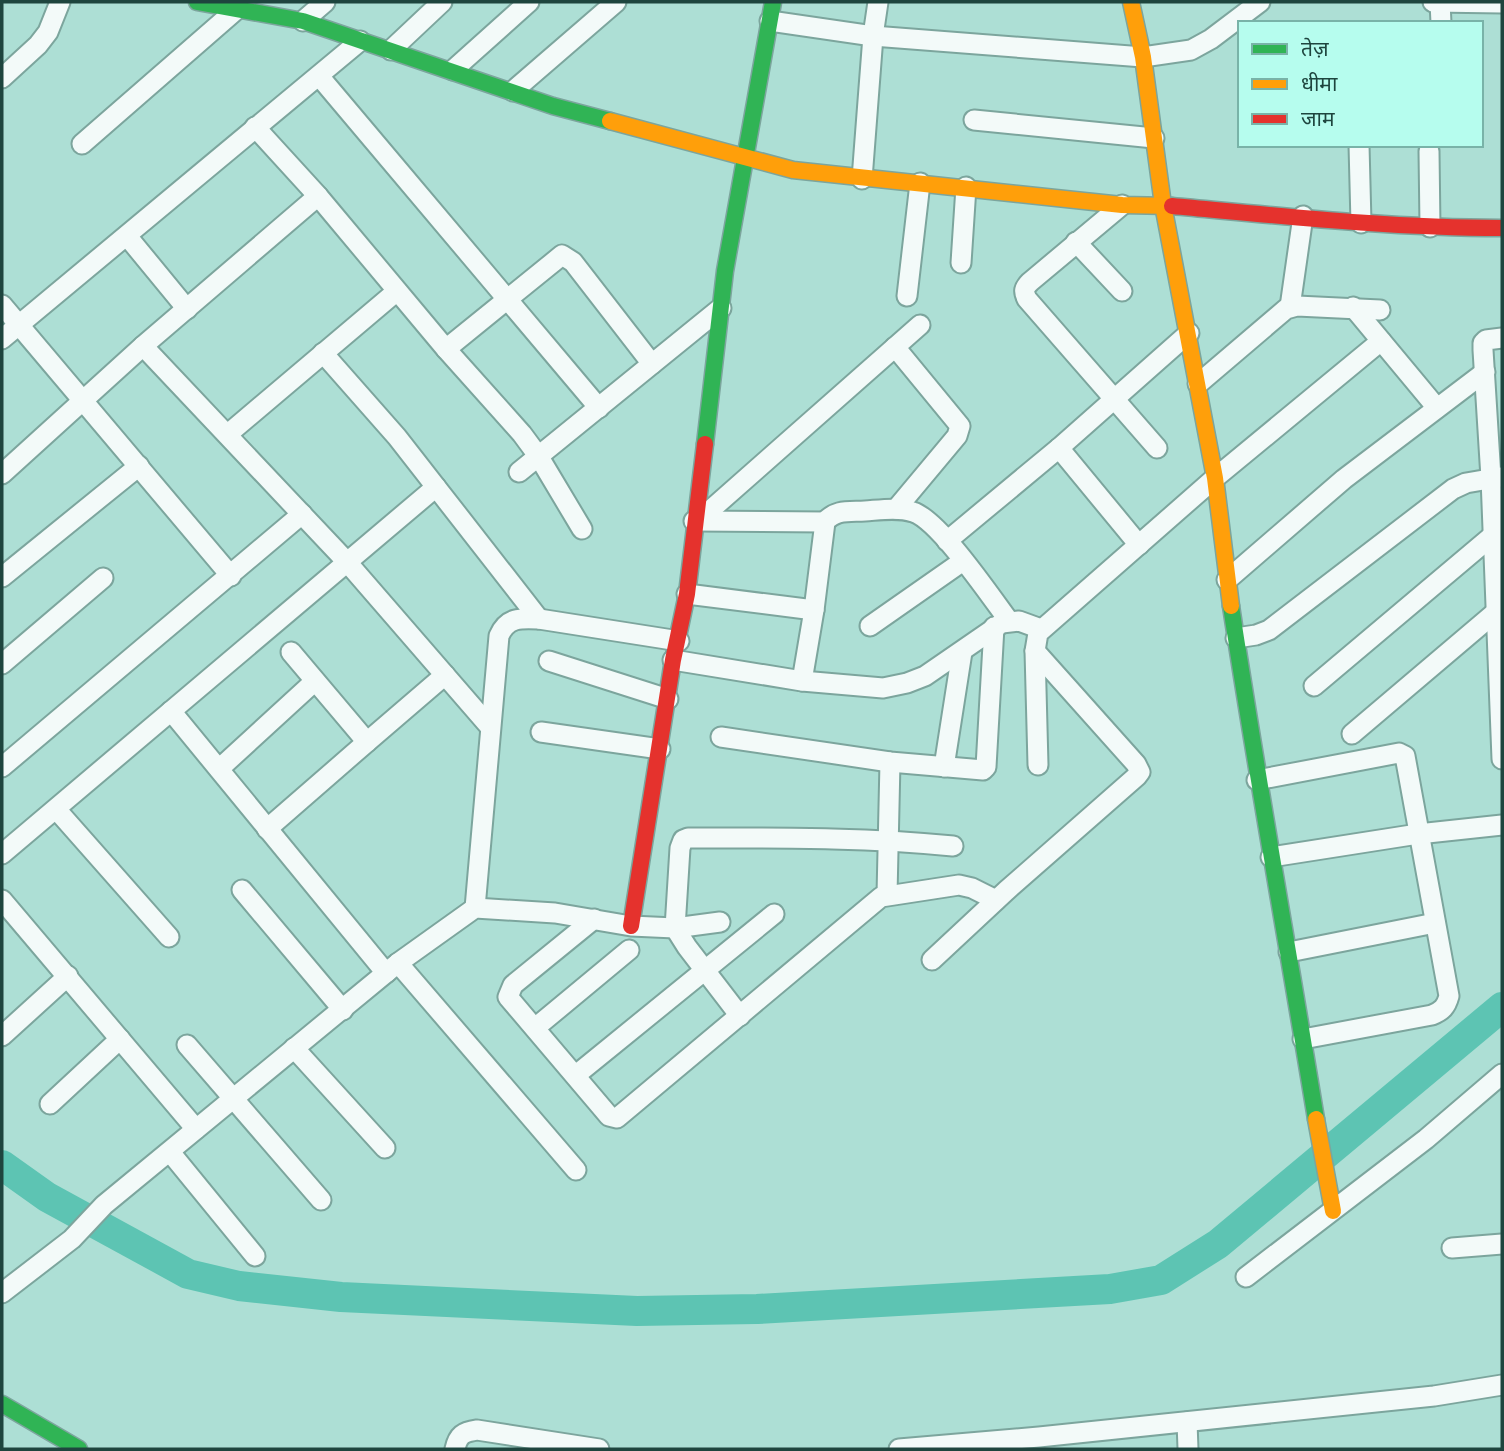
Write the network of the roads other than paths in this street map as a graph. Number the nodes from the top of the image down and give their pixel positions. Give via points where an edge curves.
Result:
1 (60, 2) edge
2 (197, 2) edge
3 (325, 2) edge
4 (442, 2) edge
5 (529, 2) edge
6 (616, 2) edge
7 (773, 2) edge
8 (878, 2) edge
9 (1131, 2) edge
10 (1260, 2) edge
11 (1438, 2) edge
12 (1502, 4) edge
13 (237, 9) junction
14 (303, 20) junction
15 (1441, 21) edge
16 (770, 22) junction
17 (873, 36) junction
18 (360, 41) junction
19 (391, 50) junction
20 (1143, 57) junction
21 (453, 70) junction
22 (318, 76) junction
23 (2, 77) edge
24 (513, 91) junction
25 (974, 120) dead end
26 (255, 127) junction
27 (1154, 138) junction
28 (82, 144) dead end
29 (1359, 147) edge
30 (1429, 150) dead end
31 (746, 159) junction
32 (862, 179) junction
33 (920, 183) junction
34 (966, 187) junction
35 (318, 197) junction
36 (1122, 205) junction
37 (1163, 205) junction
38 (1303, 216) junction
39 (1361, 223) junction
40 (1430, 227) junction
41 (1502, 228) edge
42 (127, 236) junction
43 (1076, 242) junction
44 (961, 262) dead end
45 (397, 291) junction
46 (1122, 291) dead end
47 (907, 296) dead end
48 (508, 299) junction
49 (2, 305) edge
50 (1290, 307) junction
51 (1353, 307) junction
52 (720, 308) junction
53 (187, 309) junction
54 (1380, 310) dead end
55 (920, 325) dead end
56 (19, 326) junction
57 (1189, 333) junction
58 (1502, 338) edge
59 (2, 339) edge
60 (1381, 341) junction
61 (144, 346) junction
62 (895, 347) junction
63 (446, 349) junction
64 (323, 353) junction
65 (652, 364) junction
66 (1485, 372) junction
67 (1198, 384) junction
68 (1113, 398) junction
69 (83, 402) junction
70 (598, 408) junction
71 (1437, 408) junction
72 (228, 434) junction
73 (1059, 448) junction
74 (1157, 448) dead end
75 (540, 457) junction
76 (139, 466) junction
77 (519, 472) dead end
78 (2, 474) edge
79 (1215, 478) junction
80 (1497, 478) edge
81 (436, 487) junction
82 (896, 509) junction
83 (302, 514) junction
84 (696, 521) junction
85 (825, 522) junction
86 (582, 529) dead end
87 (1492, 536) junction
88 (947, 541) junction
89 (1139, 545) junction
90 (963, 561) junction
91 (346, 562) junction
92 (232, 576) junction
93 (2, 578) edge
94 (103, 578) dead end
95 (1227, 580) junction
96 (687, 594) junction
97 (814, 610) junction
98 (1497, 611) junction
99 (539, 620) junction
100 (1002, 624) junction
101 (870, 626) dead end
102 (1041, 629) junction
103 (1236, 638) junction
104 (679, 641) junction
105 (1035, 650) junction
106 (291, 652) dead end
107 (962, 652) junction
108 (674, 660) junction
109 (549, 661) dead end
110 (2, 664) edge
111 (444, 675) junction
112 (315, 681) junction
113 (802, 681) junction
114 (1314, 686) dead end
115 (668, 699) junction
116 (171, 711) junction
117 (490, 727) junction
118 (541, 732) dead end
119 (1352, 734) dead end
120 (721, 737) dead end
121 (367, 742) junction
122 (660, 749) junction
123 (1502, 759) edge
124 (890, 762) junction
125 (1038, 765) dead end
126 (944, 766) junction
127 (2, 767) edge
128 (219, 769) junction
129 (1257, 780) junction
130 (56, 809) junction
131 (1502, 825) edge
132 (267, 829) junction
133 (1418, 834) junction
134 (889, 839) junction
135 (953, 846) dead end
136 (2, 854) edge
137 (1271, 857) junction
138 (242, 890) dead end
139 (887, 895) junction
140 (2, 900) edge
141 (996, 900) junction
142 (475, 908) junction
143 (774, 914) dead end
144 (594, 919) junction
145 (720, 922) dead end
146 (1435, 923) junction
147 (631, 926) junction
148 (675, 928) junction
149 (169, 937) dead end
150 (629, 950) dead end
151 (1289, 952) junction
152 (932, 960) dead end
153 (392, 968) junction
154 (706, 970) junction
155 (68, 976) junction
156 (343, 1010) junction
157 (740, 1016) junction
158 (535, 1028) junction
159 (2, 1036) edge
160 (120, 1039) junction
161 (1303, 1039) junction
162 (187, 1045) dead end
163 (294, 1048) junction
164 (1502, 1074) edge
165 (576, 1075) junction
166 (234, 1099) junction
167 (50, 1104) dead end
168 (196, 1129) junction
169 (385, 1148) dead end
170 (170, 1152) junction
171 (576, 1170) dead end
172 (321, 1200) dead end
173 (1333, 1211) junction
174 (1502, 1244) edge
175 (1452, 1248) dead end
176 (255, 1256) dead end
177 (1246, 1277) dead end
178 (2, 1293) edge
179 (1502, 1385) edge
180 (2, 1404) edge
181 (1187, 1422) junction
182 (1039, 1443) edge
183 (79, 1449) edge
184 (455, 1449) edge
185 (599, 1449) edge
186 (899, 1449) edge
187 (1188, 1449) edge

1 - 23 street via 38,45
2 - 13 street
3 - 14 street
4 - 19 street
5 - 21 street
6 - 24 street
7 - 16 street
8 - 17 street
9 - 20 street
10 - 20 street via 1191,50
11 - 12 street
11 - 15 street
13 - 14 street
13 - 28 street
14 - 18 street
16 - 17 street
16 - 31 street
17 - 20 street
17 - 32 street
18 - 19 street
18 - 22 street
19 - 21 street
20 - 27 street
21 - 24 street
22 - 26 street
22 - 48 street
24 - 31 street
25 - 27 street
26 - 35 street
26 - 42 street
27 - 37 street
29 - 39 street
30 - 40 street
31 - 32 street
31 - 52 street
32 - 33 street
33 - 34 street
33 - 47 street
34 - 36 street
34 - 44 street
35 - 45 street
35 - 53 street
36 - 37 street
36 - 43 street
37 - 38 street
37 - 57 street
38 - 39 street
38 - 50 street
39 - 40 street
40 - 41 street
42 - 53 street
42 - 56 street
43 - 46 street
43 - 68 street via 1024,293
45 - 63 street
45 - 64 street
48 - 63 street
48 - 65 street via 562,255 568,257
48 - 70 street
49 - 56 street
50 - 51 street
50 - 67 street
51 - 54 street
51 - 60 street
52 - 65 street
52 - 84 street
53 - 61 street
55 - 62 street
56 - 59 street
56 - 69 street
57 - 67 street
57 - 68 street
58 - 66 street via 1483,344
60 - 71 street
60 - 79 street
61 - 69 street
61 - 72 street
62 - 82 street via 960,426 957,436
62 - 84 street
63 - 75 street
64 - 72 street
64 - 81 street
65 - 70 street
66 - 71 street
66 - 80 street
67 - 79 street
68 - 73 street
68 - 74 street
69 - 76 street
69 - 78 street
70 - 75 street
71 - 95 street via 1344,479
72 - 83 street
73 - 88 street
73 - 89 street
75 - 77 street
75 - 86 street
76 - 92 street
76 - 93 street
79 - 89 street
79 - 95 street
80 - 87 street
80 - 103 street via 1466,483 1437,500 1269,630
81 - 91 street
81 - 99 street
82 - 85 street via 837,513
82 - 88 street via 915,512
83 - 91 street
83 - 92 street
84 - 85 street
84 - 96 street
85 - 97 street
87 - 98 street
87 - 114 street
88 - 90 street
89 - 102 street
90 - 100 street
90 - 101 street
91 - 111 street
91 - 116 street
92 - 127 street
94 - 110 street
95 - 103 street
96 - 97 street
96 - 104 street
97 - 113 street
98 - 119 street
98 - 123 street
99 - 104 street
99 - 117 street via 517,618 503,627
100 - 102 street via 1019,621
100 - 107 street
100 - 126 street via 986,767 981,771
102 - 105 street
103 - 129 street
104 - 108 street
105 - 125 street
105 - 141 street via 1140,772
106 - 112 street
107 - 113 street via 925,676 896,686
107 - 126 street
108 - 113 street
108 - 115 street
109 - 115 street
111 - 117 street
111 - 121 street
112 - 121 street
112 - 128 street
115 - 122 street
116 - 128 street
116 - 130 street
117 - 142 street
118 - 122 street
120 - 124 street
121 - 132 street
122 - 147 street
124 - 126 street
124 - 134 street
128 - 132 street
129 - 133 street via 1402,753 1408,761
129 - 137 street
130 - 136 street
130 - 149 street
131 - 133 street
132 - 153 street
133 - 137 street
133 - 146 street
134 - 135 street
134 - 139 street
134 - 148 street via 683,840
137 - 151 street
138 - 156 street
139 - 141 street via 959,885
139 - 157 street via 874,901
140 - 155 street
141 - 152 street
142 - 144 street
142 - 153 street
143 - 154 street
144 - 147 street
144 - 158 street via 509,989 511,1002
145 - 148 street
146 - 151 street
146 - 161 street via 1449,996 1440,1012
147 - 148 street
148 - 154 street
150 - 158 street
151 - 161 street
153 - 156 street
153 - 171 street
154 - 157 street
154 - 165 street
155 - 159 street
155 - 160 street
156 - 163 street
157 - 165 street via 617,1118 609,1116
158 - 165 street
160 - 167 street
160 - 168 street
161 - 173 street
162 - 166 street
163 - 166 street
163 - 169 street
164 - 173 street
166 - 168 street
166 - 172 street
168 - 170 street
170 - 176 street
170 - 178 street
173 - 177 street
174 - 175 street
179 - 181 street
180 - 183 street
181 - 182 street
181 - 187 street
182 - 186 street
184 - 185 street via 459,1436 477,1430

